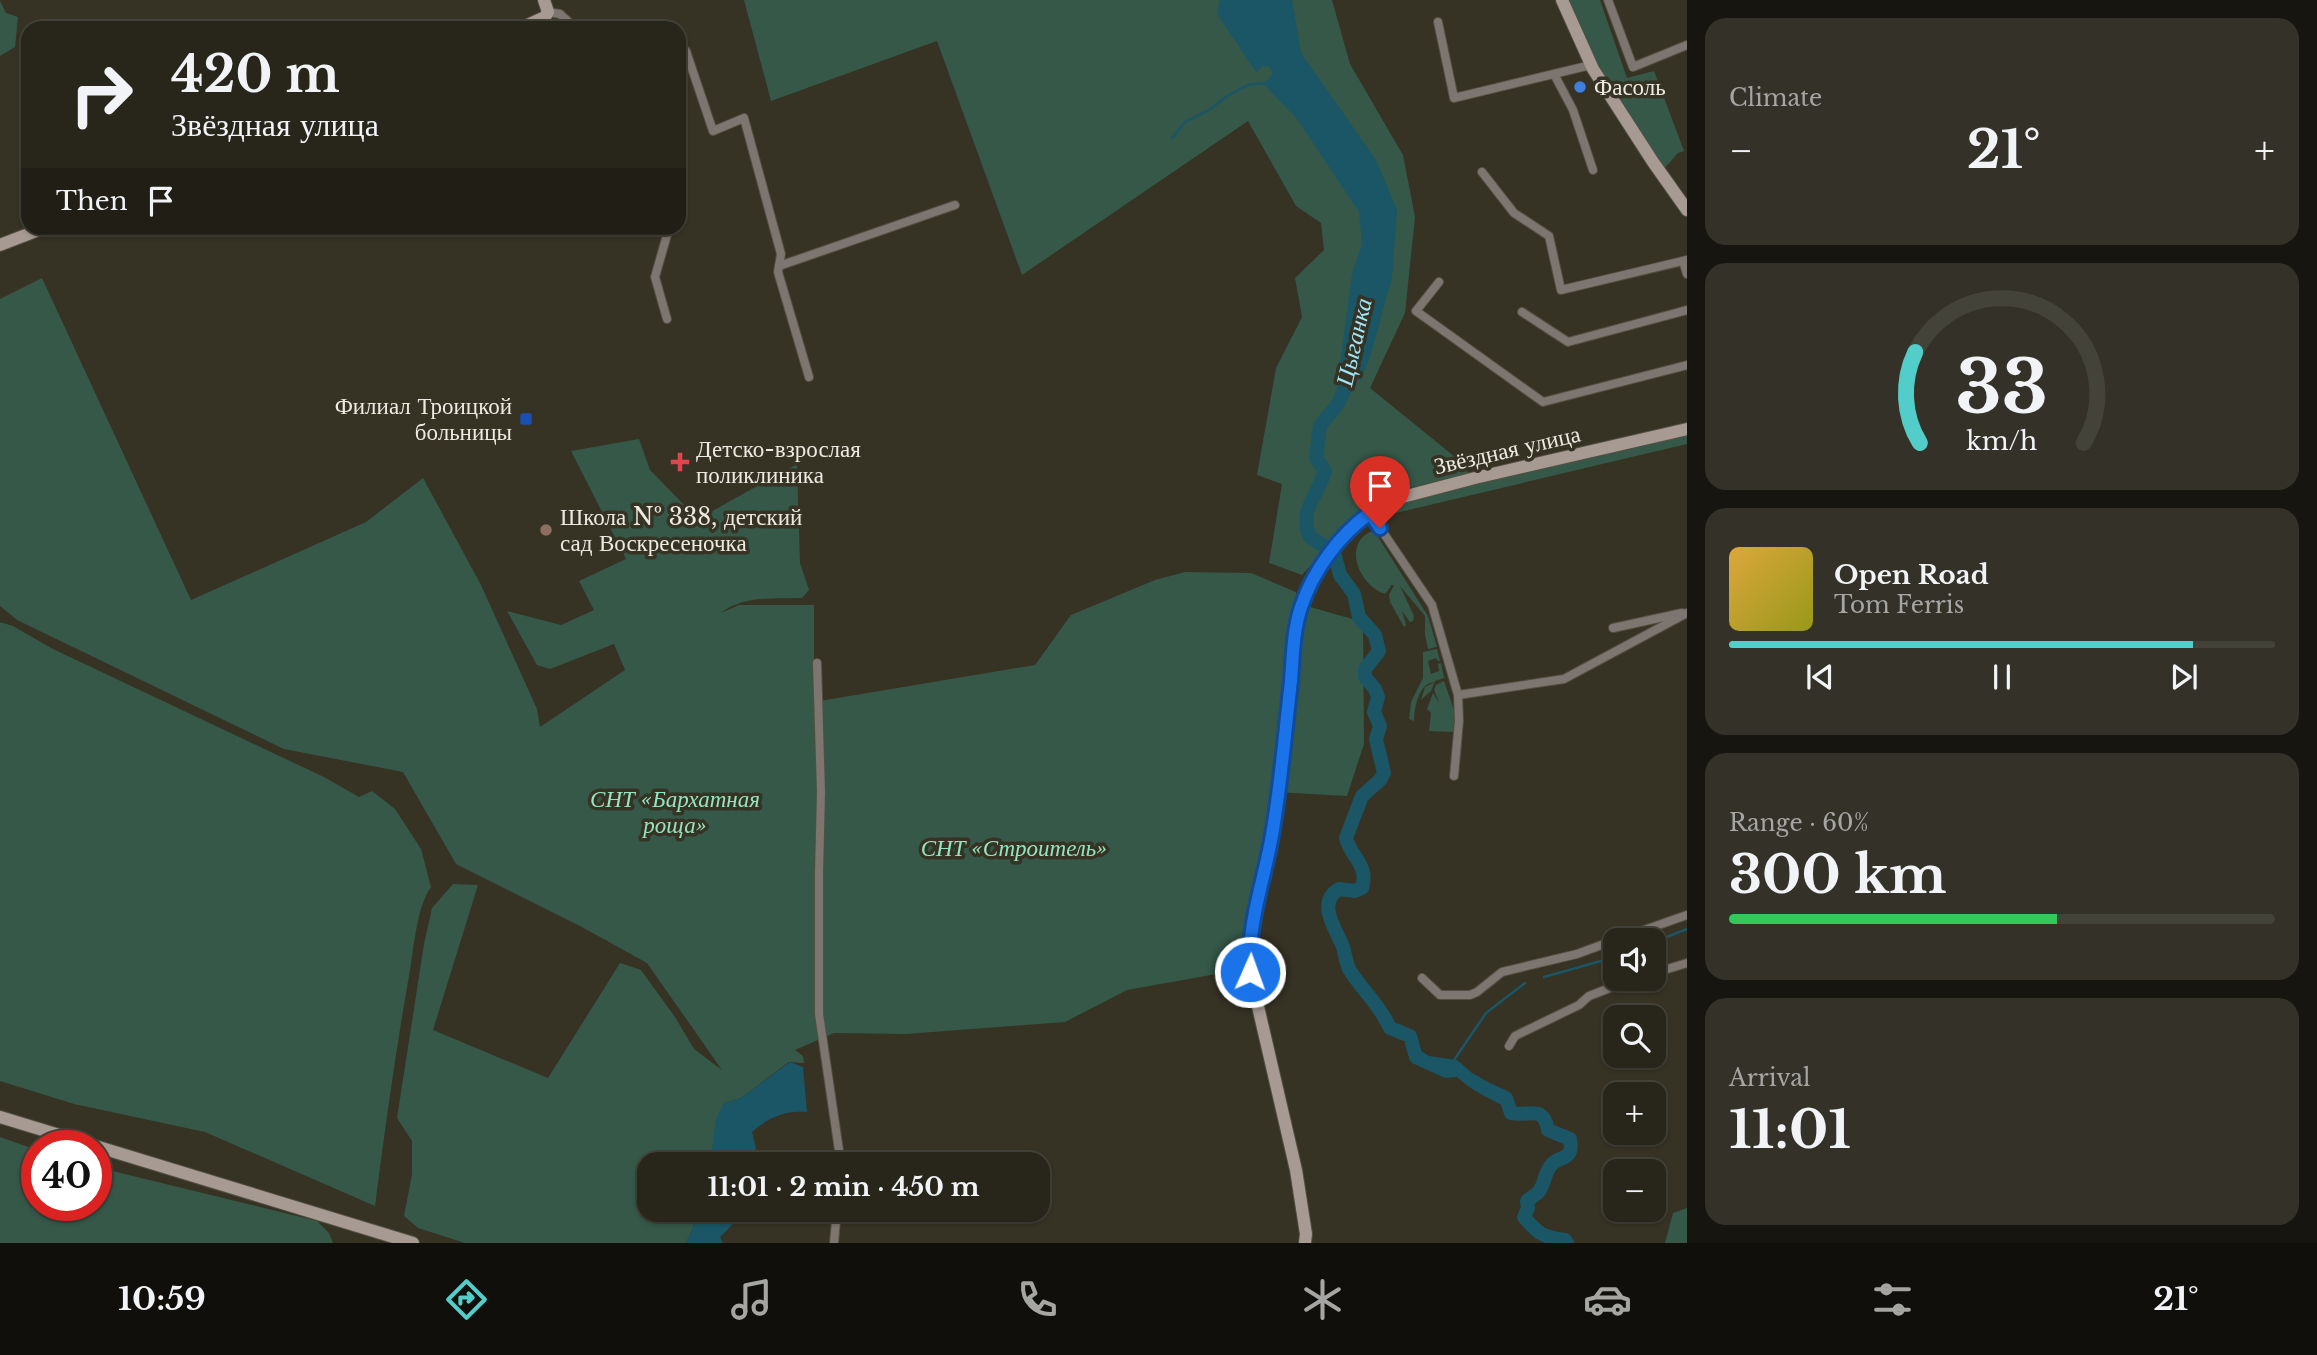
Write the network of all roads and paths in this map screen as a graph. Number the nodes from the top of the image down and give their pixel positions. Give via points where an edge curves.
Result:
1 (1562, 0) edge
2 (1608, 0) edge
3 (546, 6) edge
4 (536, 21) edge
5 (568, 21) edge
6 (1438, 22) dead end
7 (1687, 45) edge
8 (686, 51) edge
9 (1591, 65) junction
10 (1554, 74) junction
11 (1593, 170) dead end
12 (1482, 172) dead end
13 (955, 205) dead end
14 (1687, 210) edge
15 (26, 235) edge
16 (667, 235) edge
17 (0, 245) edge
18 (1685, 260) edge
19 (779, 266) junction
20 (1687, 274) edge
21 (1439, 282) dead end
22 (1687, 310) edge
23 (1522, 312) dead end
24 (667, 319) dead end
25 (1687, 365) edge
26 (809, 377) dead end
27 (1687, 429) edge
28 (1370, 513) junction
29 (1687, 612) edge
30 (1613, 628) dead end
31 (817, 663) dead end
32 (1458, 695) junction
33 (1454, 776) dead end
34 (1686, 917) edge
35 (1653, 928) edge
36 (1603, 945) edge
37 (1687, 963) edge
38 (1666, 969) edge
39 (1422, 978) dead end
40 (1603, 991) edge
41 (1509, 1046) dead end
42 (0, 1117) edge
43 (839, 1152) edge
44 (836, 1222) edge
45 (413, 1243) edge
46 (834, 1243) edge
47 (1305, 1243) edge

1 - 9 street
2 - 7 street via 1633,67
3 - 4 street via 545,17
3 - 5 street
6 - 10 street via 1454,98
8 - 19 street via 713,131 744,118 781,254
9 - 10 street
9 - 14 street
10 - 11 street via 1573,110
12 - 18 street via 1514,213 1549,236 1561,290
13 - 19 street
15 - 17 street
16 - 24 street via 655,277
18 - 20 street
19 - 26 street
21 - 25 street via 1416,311 1543,402
22 - 23 street via 1568,342
27 - 28 street, Звёздная улица via 1461,481 1395,499
28 - 32 street via 1432,605
28 - 47 street, Звёздная улица via 1346,532 1309,586 1295,632 1272,836 1248,951 1296,1170
29 - 30 street
29 - 32 street via 1564,679
31 - 43 street via 820,1014
32 - 33 street
34 - 35 street
36 - 39 street via 1502,972 1470,995 1440,995
37 - 38 street
40 - 41 street via 1515,1036
42 - 45 street
44 - 46 street

